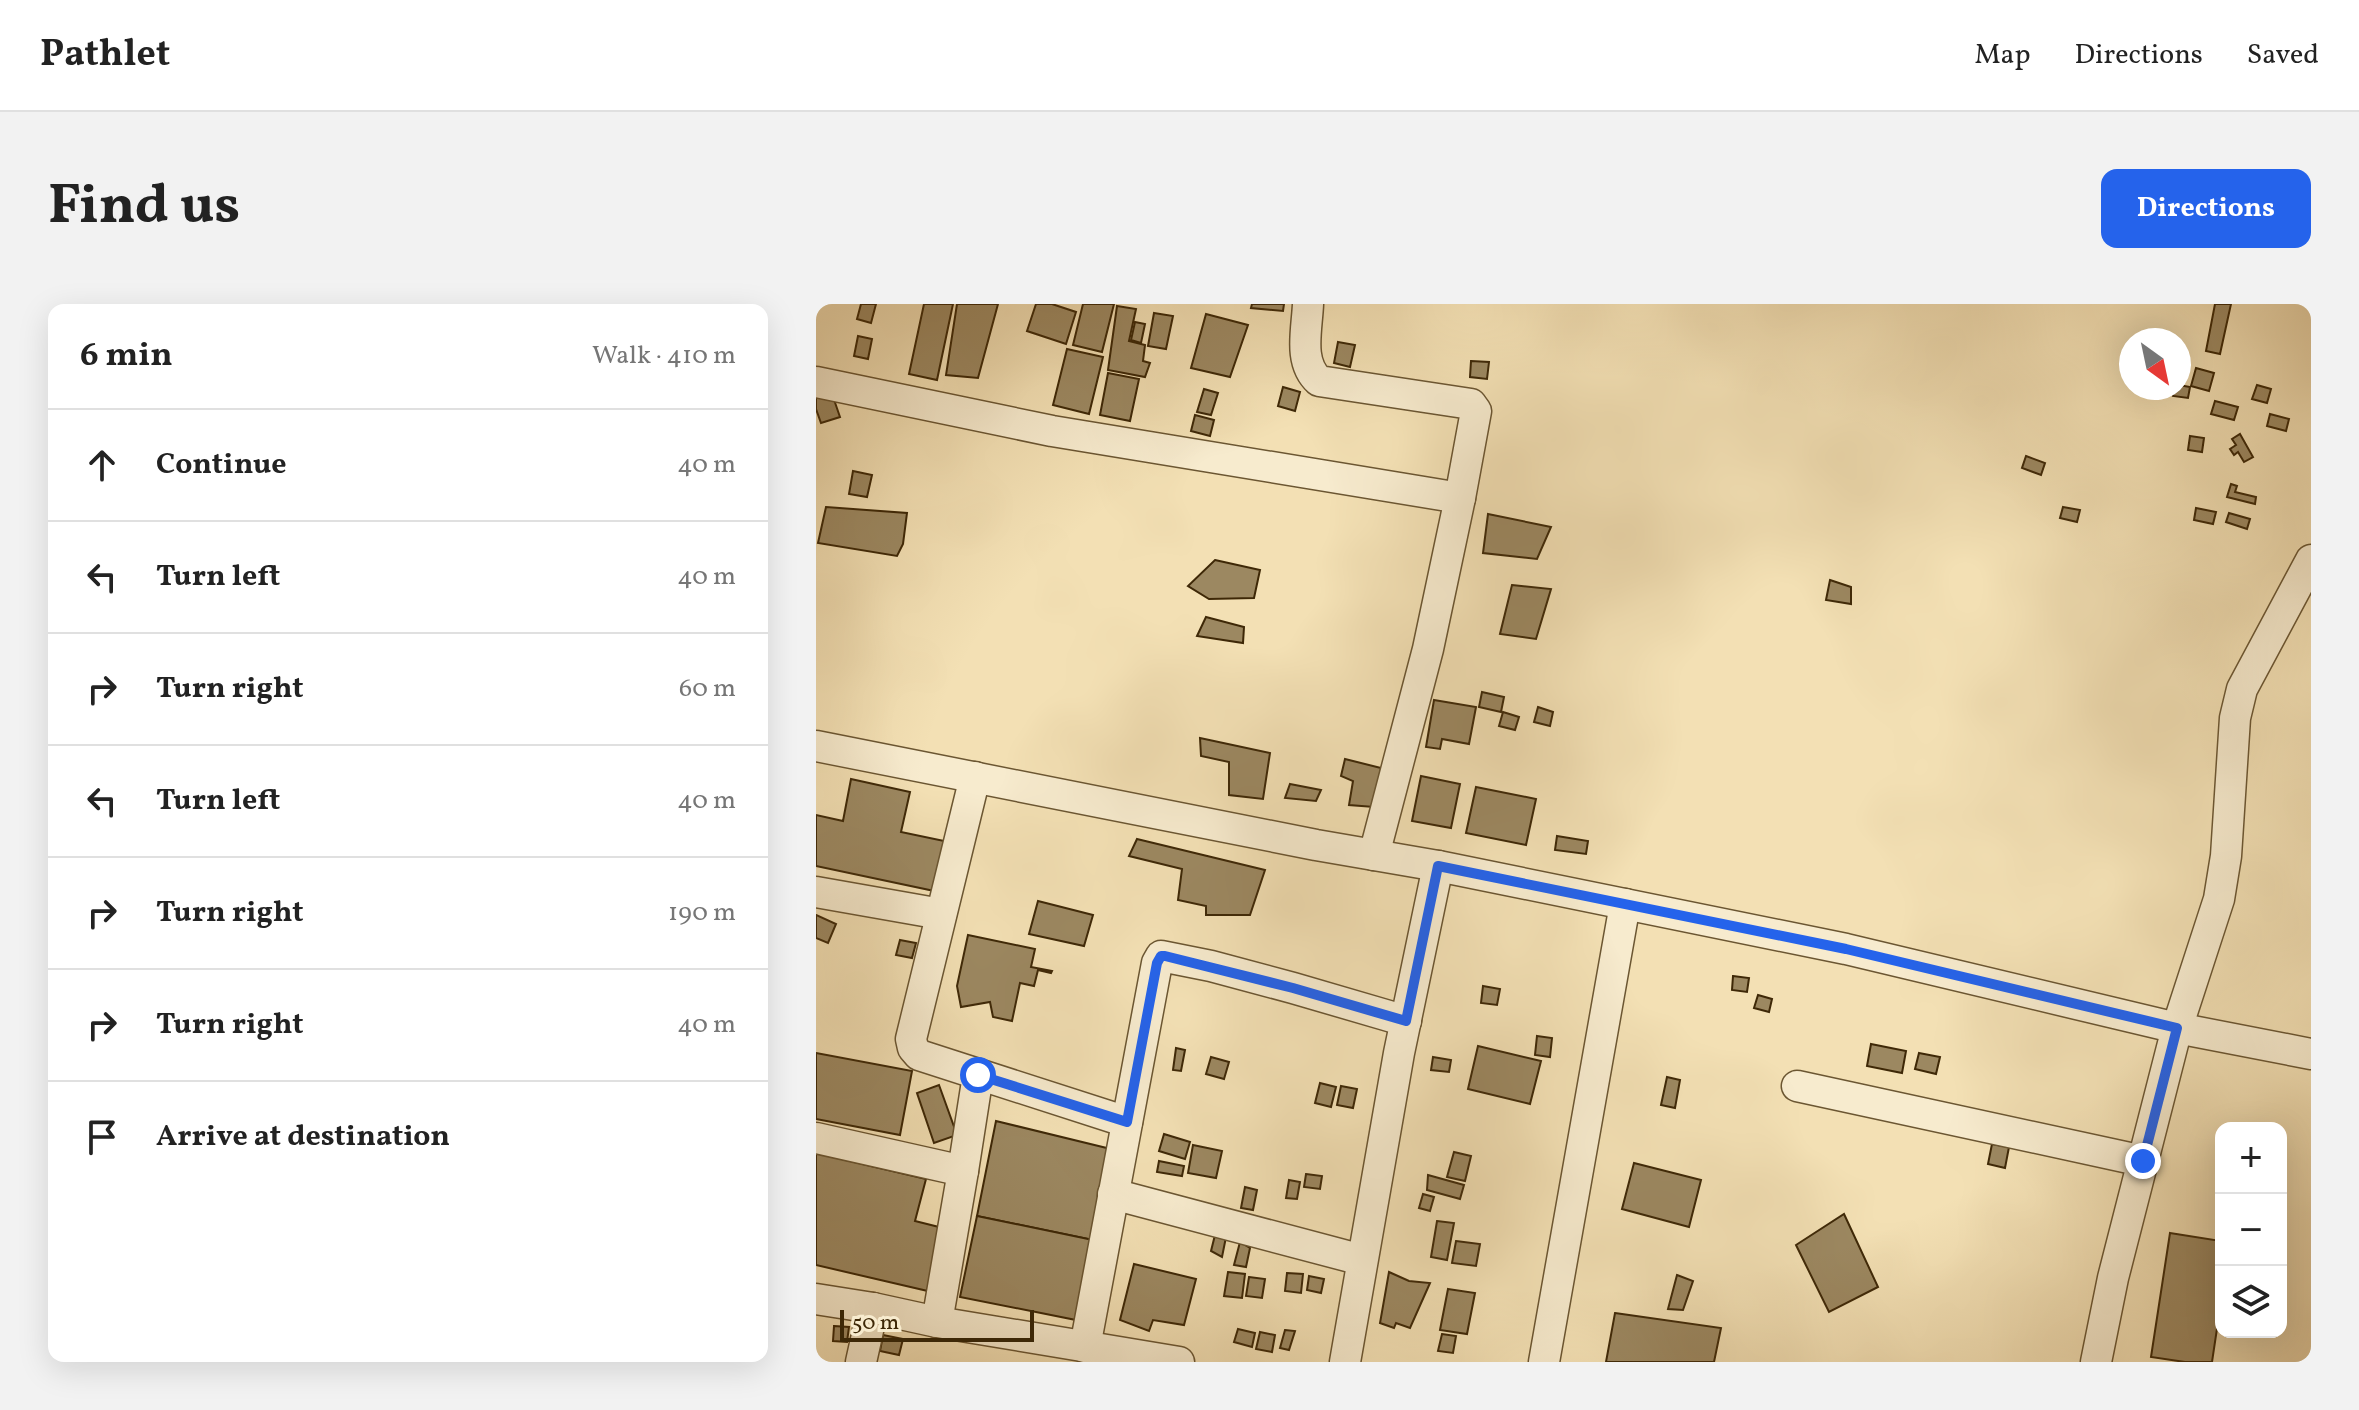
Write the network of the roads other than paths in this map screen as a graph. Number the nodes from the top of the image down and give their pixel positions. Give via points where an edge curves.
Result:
1 (1308, 304) edge
2 (816, 382) edge
3 (1460, 498) junction
4 (2311, 560) edge
5 (816, 746) edge
6 (975, 777) junction
7 (1374, 855) junction
8 (1438, 866) junction
9 (816, 892) edge
10 (1625, 904) junction
11 (941, 914) junction
12 (1406, 1021) junction
13 (2177, 1028) junction
14 (2311, 1054) edge
15 (978, 1075) junction
16 (1797, 1086) dead end
17 (1127, 1122) junction
18 (816, 1138) edge
19 (2143, 1161) junction
20 (963, 1171) junction
21 (1113, 1194) junction
22 (1362, 1260) junction
23 (816, 1299) edge
24 (873, 1308) junction
25 (937, 1322) junction
26 (1085, 1347) junction
27 (861, 1362) edge
28 (1179, 1362) edge
29 (1345, 1362) edge
30 (1544, 1362) edge
31 (2096, 1362) edge

1 - 3 street via 1305,356 1319,381 1474,407
2 - 3 street via 1052,431
3 - 7 street via 1428,649
4 - 13 street via 2242,689 2219,899
5 - 6 street
6 - 7 street
6 - 11 street
7 - 8 street
8 - 10 street
8 - 12 street
9 - 11 street
10 - 13 street via 1846,949
10 - 30 street
11 - 15 street via 913,1048 919,1055
12 - 17 street via 1161,956
12 - 22 street
13 - 14 street
13 - 19 street
15 - 17 street
15 - 20 street
16 - 19 street
17 - 21 street
18 - 20 street
19 - 31 street
20 - 25 street
21 - 22 street
21 - 26 street
22 - 29 street
23 - 24 street
24 - 25 street
24 - 27 street
25 - 26 street
26 - 28 street

